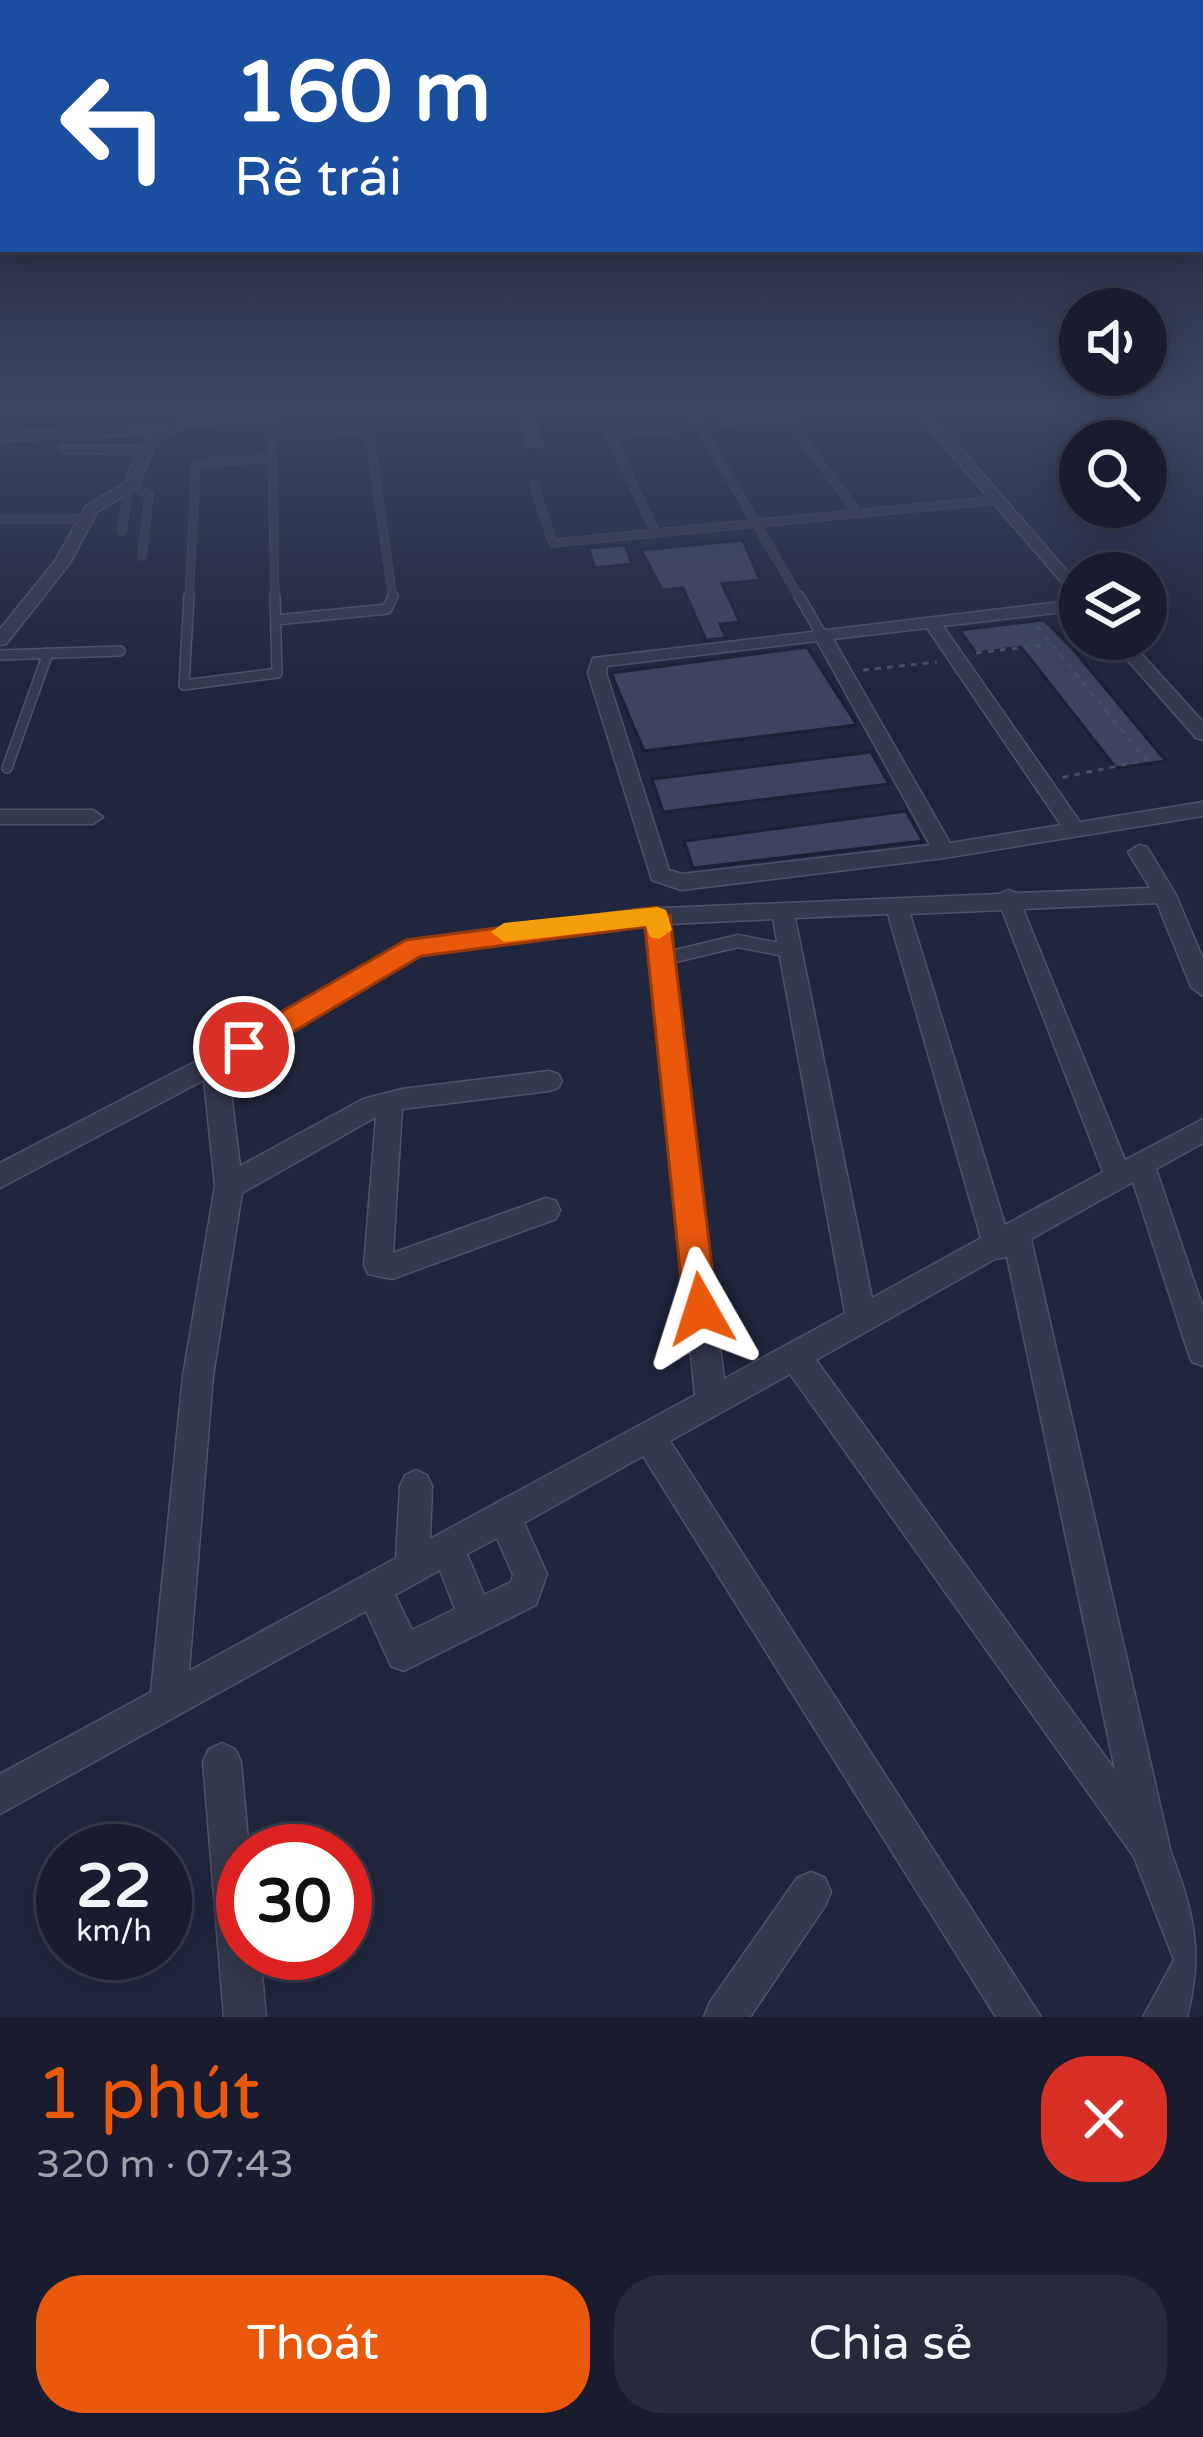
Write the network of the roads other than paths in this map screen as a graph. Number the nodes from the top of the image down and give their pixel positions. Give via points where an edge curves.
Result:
1 (115, 497) edge
2 (128, 497) edge
3 (149, 497) edge
4 (194, 497) edge
5 (273, 497) edge
6 (378, 497) edge
7 (538, 497) edge
8 (639, 497) edge
9 (742, 497) edge
10 (846, 497) edge
11 (995, 497) edge
12 (998, 500) junction
13 (858, 514) junction
14 (0, 519) edge
15 (83, 519) junction
16 (758, 524) junction
17 (122, 531) dead end
18 (656, 534) junction
19 (142, 556) dead end
20 (1059, 575) edge
21 (1059, 605) edge
22 (276, 620) junction
23 (931, 620) junction
24 (820, 632) junction
25 (0, 640) edge
26 (120, 651) dead end
27 (48, 653) junction
28 (0, 655) edge
29 (1137, 660) edge
30 (1203, 734) edge
31 (7, 767) dead end
32 (1203, 809) edge
33 (0, 817) edge
34 (93, 817) dead end
35 (1074, 829) junction
36 (944, 850) junction
37 (1139, 852) dead end
38 (1165, 895) junction
39 (1008, 898) junction
40 (896, 904) junction
41 (783, 913) junction
42 (657, 916) junction
43 (790, 951) junction
44 (663, 959) junction
45 (1203, 987) edge
46 (215, 1063) junction
47 (549, 1081) dead end
48 (390, 1102) junction
49 (1203, 1130) edge
50 (1129, 1169) junction
51 (0, 1175) edge
52 (229, 1186) junction
53 (546, 1210) dead end
54 (1007, 1241) junction
55 (861, 1319) junction
56 (1203, 1352) edge
57 (796, 1356) junction
58 (711, 1400) junction
59 (649, 1437) junction
60 (416, 1486) dead end
61 (504, 1517) junction
62 (448, 1548) junction
63 (412, 1567) junction
64 (374, 1588) junction
65 (476, 1618) junction
66 (168, 1702) junction
67 (222, 1762) dead end
68 (0, 1795) edge
69 (1152, 1853) junction
70 (811, 1892) dead end
71 (1199, 1962) edge
72 (245, 2017) edge
73 (725, 2017) edge
74 (1020, 2017) edge
75 (1164, 2017) edge

1 - 15 street
2 - 17 lane
3 - 19 lane
4 - 22 lane via 182,683 275,675
5 - 22 lane
6 - 22 lane via 394,603
7 - 18 lane via 553,543
8 - 18 lane
9 - 16 lane
10 - 13 lane
11 - 12 street
12 - 13 lane
12 - 20 street
13 - 16 lane
14 - 15 lane
15 - 25 street via 62,563
16 - 18 lane
16 - 24 lane
21 - 23 street
23 - 24 street
23 - 35 street
24 - 36 street
24 - 36 street via 599,662 660,875 681,882
26 - 27 lane
27 - 28 lane
27 - 31 lane
29 - 30 street
32 - 35 street
33 - 34 street
35 - 36 street
37 - 38 street
38 - 39 street
38 - 45 street
39 - 40 street
39 - 50 street
40 - 41 street
40 - 54 street
41 - 42 street
41 - 43 street
42 - 44 street
42 - 46 street via 415,947
43 - 44 lane via 738,940
43 - 55 street
44 - 58 street
46 - 51 street
46 - 52 street
47 - 48 street
48 - 52 street
48 - 53 street via 378,1265
49 - 50 street
50 - 54 street
50 - 56 street
52 - 66 street via 198,1376
54 - 55 street
54 - 69 street
55 - 57 street
57 - 58 street
57 - 69 street
58 - 59 street
59 - 61 street
59 - 74 street
60 - 63 street
61 - 62 street
61 - 65 street via 530,1584
62 - 63 street
62 - 65 street
63 - 64 street
64 - 65 street via 404,1653
64 - 66 street
66 - 68 street
67 - 72 street
69 - 71 street
70 - 73 street
71 - 75 street

